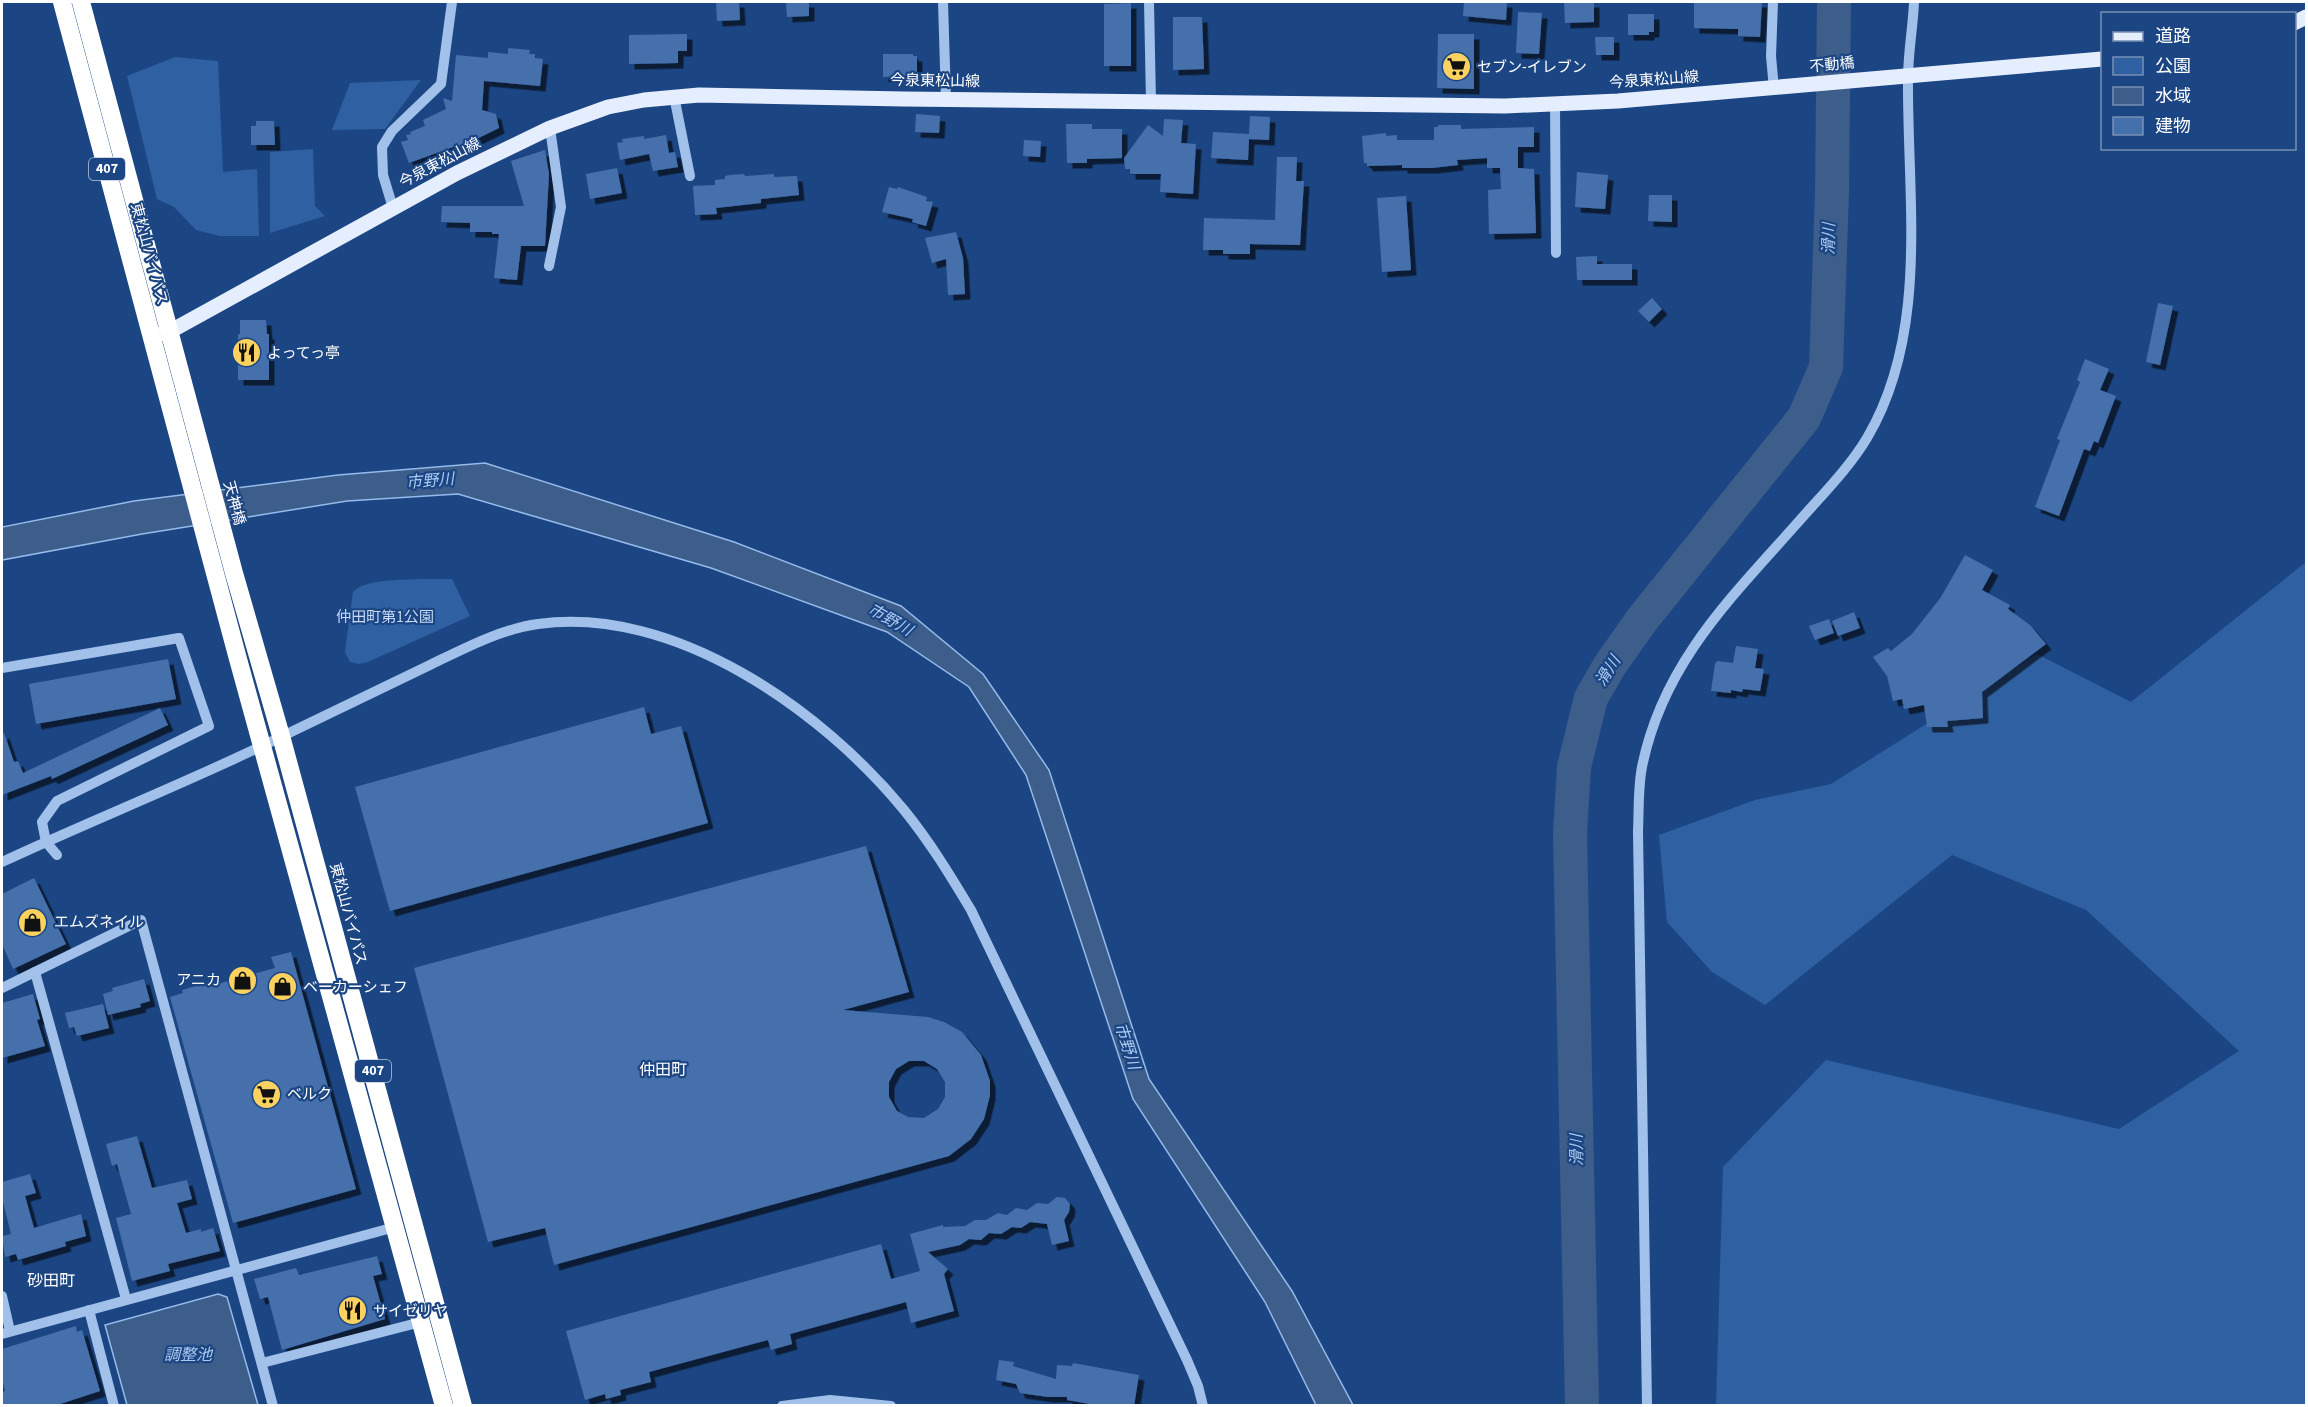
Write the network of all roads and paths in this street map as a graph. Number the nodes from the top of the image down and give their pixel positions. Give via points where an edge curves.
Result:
1 (62, 2) edge
2 (81, 2) edge
3 (450, 2) edge
4 (943, 2) edge
5 (1149, 2) edge
6 (1773, 2) edge
7 (1914, 2) edge
8 (2101, 59) edge
9 (1900, 76) junction
10 (1774, 88) junction
11 (674, 96) junction
12 (946, 100) junction
13 (1151, 102) junction
14 (1555, 104) junction
15 (550, 128) junction
16 (690, 176) dead end
17 (393, 208) junction
18 (1556, 253) dead end
19 (549, 266) dead end
20 (161, 334) junction
21 (190, 444) joint
22 (225, 574) junction
23 (2, 668) edge
24 (281, 736) junction
25 (263, 746) junction
26 (46, 842) junction
27 (57, 855) dead end
28 (2, 862) edge
29 (36, 972) junction
30 (2, 988) edge
31 (395, 1227) junction
32 (236, 1271) junction
33 (2, 1296) edge
34 (126, 1299) junction
35 (89, 1310) junction
36 (421, 1322) junction
37 (6, 1332) edge
38 (262, 1363) junction
39 (114, 1406) edge
40 (273, 1406) edge
41 (444, 1406) edge
42 (463, 1406) edge
43 (782, 1406) edge
44 (891, 1406) edge
45 (1203, 1406) edge
46 (1647, 1406) edge

1 - 20 highway, 東松山バイパス / 407
2 - 20 highway, 東松山バイパス / 407
3 - 17 street via 441,84 392,131 382,147 383,175
4 - 12 street
5 - 13 street
6 - 10 street
7 - 9 street
8 - 9 main road
9 - 10 main road, 不動橋
9 - 46 street via 1911,281 1904,336 1888,390 1867,438 1835,481 1686,656 1658,710 1642,768 1638,831
10 - 14 main road, 今泉東松山線
11 - 12 main road, 今泉東松山線
11 - 15 main road, 今泉東松山線 via 608,108
11 - 16 street
12 - 13 main road, 今泉東松山線
13 - 14 main road, 今泉東松山線
14 - 18 street
15 - 17 main road, 今泉東松山線
15 - 19 street via 561,207
17 - 20 main road, 今泉東松山線
20 - 21 highway, 東松山バイパス / 407
21 - 22 highway, 天神橋 / 407
22 - 24 highway, 東松山バイパス / 407
22 - 25 highway, 407
23 - 26 street via 179,638 208,726 57,801 42,822
24 - 25 street
24 - 42 highway, 東松山バイパス / 407
24 - 45 street via 498,634 535,624 573,621 613,623 689,646 796,708 832,735 903,809 939,856 971,910 1187,1360
25 - 26 street
25 - 31 highway, 407
26 - 27 street
26 - 28 street
29 - 30 street
29 - 32 street via 141,920
29 - 34 street
31 - 32 street
31 - 36 highway, 407
32 - 34 street
32 - 38 street
33 - 37 street
34 - 35 street
35 - 37 street
35 - 39 street
36 - 38 street
36 - 41 highway, 407
38 - 40 street
43 - 44 street via 830,1400

